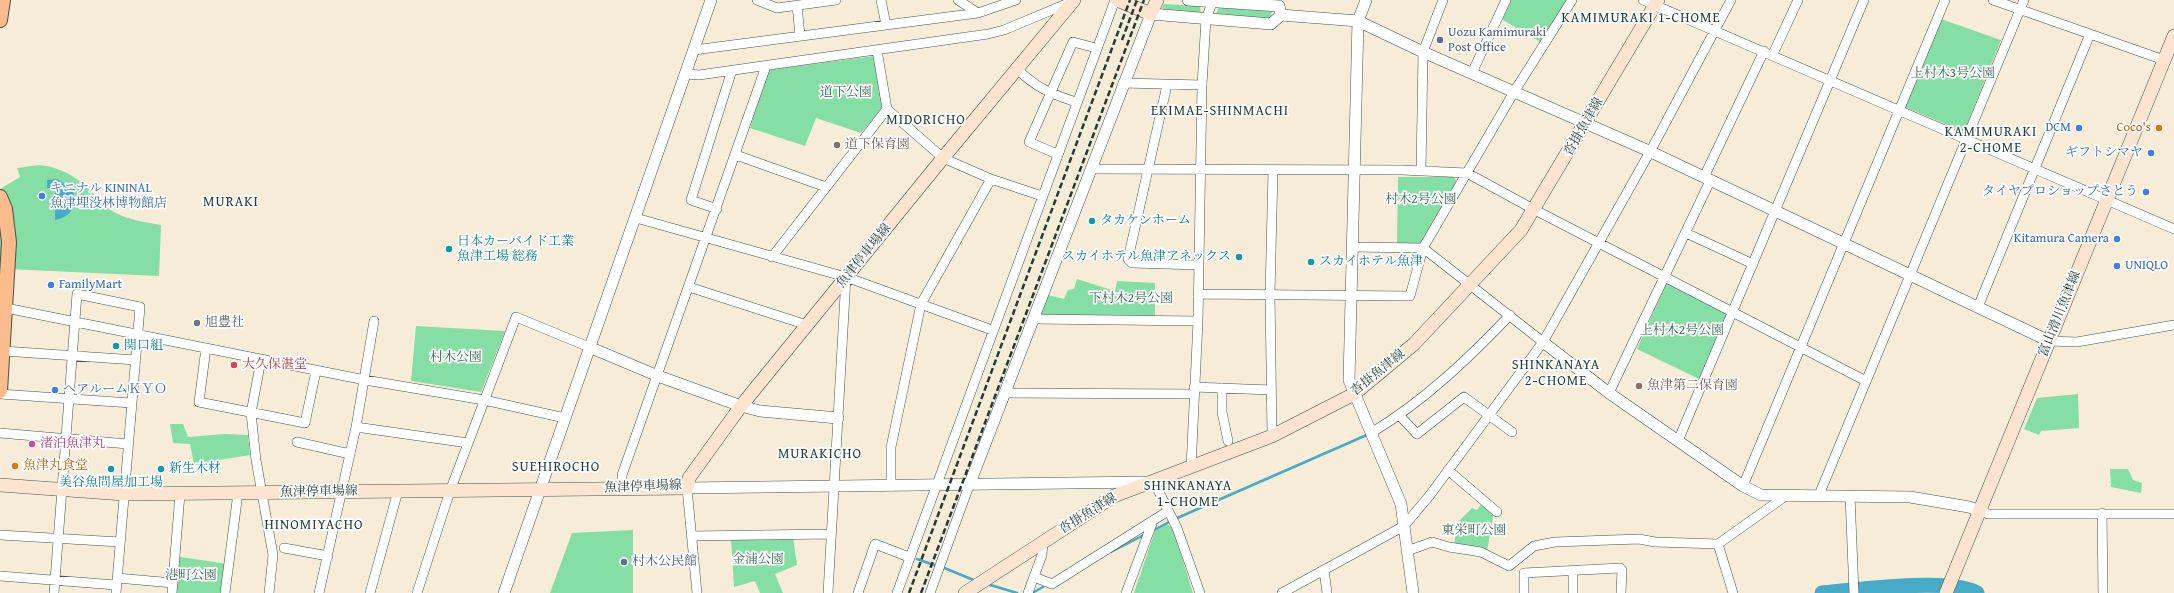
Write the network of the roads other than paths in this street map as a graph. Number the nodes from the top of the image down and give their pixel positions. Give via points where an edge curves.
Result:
1 (3, 0) edge
2 (711, 0) edge
3 (757, 0) edge
4 (836, 0) edge
5 (881, 0) edge
6 (958, 0) edge
7 (1016, 0) edge
8 (1116, 0) edge
9 (1156, 0) edge
10 (1188, 0) edge
11 (1366, 0) edge
12 (1443, 0) edge
13 (1506, 0) edge
14 (1572, 0) edge
15 (1731, 0) edge
16 (1798, 0) edge
17 (1864, 0) edge
18 (1945, 0) edge
19 (1993, 0) edge
20 (2024, 0) edge
21 (1073, 1) edge
22 (1212, 1) edge
23 (1652, 2) edge
24 (797, 5) junction
25 (1281, 7) edge
26 (2020, 10) junction
27 (978, 13) junction
28 (1151, 14) junction
29 (1206, 19) junction
30 (0, 20) edge
31 (1358, 21) junction
32 (886, 26) junction
33 (1715, 30) junction
34 (2090, 34) junction
35 (800, 36) junction
36 (2174, 36) edge
37 (1096, 48) junction
38 (694, 50) junction
39 (877, 50) junction
40 (1764, 51) junction
41 (1423, 52) junction
42 (1773, 54) junction
43 (2164, 60) junction
44 (766, 66) junction
45 (732, 70) junction
46 (1017, 70) junction
47 (685, 74) junction
48 (1472, 74) junction
49 (1830, 80) junction
50 (1123, 83) junction
51 (1167, 85) junction
52 (1202, 85) junction
53 (1514, 92) junction
54 (1051, 94) junction
55 (1076, 102) junction
56 (887, 109) junction
57 (1899, 110) junction
58 (1586, 122) junction
59 (1966, 140) junction
60 (1649, 151) junction
61 (1057, 154) junction
62 (736, 155) junction
63 (943, 158) junction
64 (1202, 168) junction
65 (2035, 168) junction
66 (1091, 169) junction
67 (1148, 170) junction
68 (1273, 170) junction
69 (1354, 171) junction
70 (1421, 171) junction
71 (1468, 173) junction
72 (1707, 179) junction
73 (991, 180) junction
74 (826, 187) junction
75 (1042, 196) junction
76 (0, 197) edge
77 (2106, 199) junction
78 (717, 209) junction
79 (1535, 210) junction
80 (1775, 211) junction
81 (636, 218) junction
82 (2174, 229) edge
83 (1686, 233) junction
84 (706, 238) junction
85 (1598, 242) junction
86 (1843, 244) junction
87 (1352, 247) junction
88 (1423, 248) junction
89 (772, 257) junction
90 (1753, 264) junction
91 (1199, 265) junction
92 (1910, 275) junction
93 (1665, 276) junction
94 (846, 277) junction
95 (1471, 285) junction
96 (689, 287) junction
97 (4, 293) edge
98 (1198, 294) junction
99 (1270, 294) junction
100 (1351, 296) junction
101 (921, 304) junction
102 (1978, 307) junction
103 (6, 308) junction
104 (1733, 312) junction
105 (1510, 315) junction
106 (1034, 319) junction
107 (75, 320) junction
108 (374, 321) dead end
109 (1198, 321) junction
110 (807, 325) junction
111 (2174, 325) edge
112 (992, 330) junction
113 (138, 333) junction
114 (2049, 341) junction
115 (1543, 342) junction
116 (589, 347) junction
117 (1800, 347) junction
118 (206, 348) junction
119 (3, 351) junction
120 (72, 356) junction
121 (136, 360) junction
122 (261, 360) junction
123 (316, 370) junction
124 (658, 376) junction
125 (365, 380) junction
126 (1866, 382) junction
127 (1222, 388) junction
128 (1271, 390) junction
129 (1194, 391) junction
130 (0, 392) edge
131 (1005, 393) junction
132 (1609, 393) junction
133 (1354, 394) junction
134 (69, 399) junction
135 (484, 400) junction
136 (132, 403) junction
137 (741, 406) junction
138 (251, 413) junction
139 (1489, 415) junction
140 (1400, 416) junction
141 (565, 418) junction
142 (838, 418) junction
143 (356, 427) junction
144 (1512, 432) dead end
145 (0, 433) edge
146 (1371, 433) junction
147 (1272, 436) junction
148 (66, 439) junction
149 (1228, 441) dead end
150 (1678, 441) junction
151 (297, 442) dead end
152 (468, 443) junction
153 (128, 444) junction
154 (350, 454) junction
155 (1190, 468) junction
156 (1448, 470) junction
157 (1154, 482) junction
158 (970, 483) junction
159 (935, 484) junction
160 (0, 485) edge
161 (891, 486) junction
162 (1743, 486) junction
163 (834, 487) junction
164 (687, 488) junction
165 (622, 489) junction
166 (62, 490) junction
167 (540, 490) junction
168 (342, 491) junction
169 (398, 491) junction
170 (450, 491) junction
171 (261, 492) junction
172 (238, 493) junction
173 (124, 494) junction
174 (180, 494) junction
175 (1787, 495) junction
176 (1819, 495) junction
177 (1850, 496) junction
178 (1168, 511) junction
179 (1980, 511) junction
180 (1497, 512) dead end
181 (2102, 514) junction
182 (2174, 514) edge
183 (1153, 521) junction
184 (1404, 526) junction
185 (831, 534) junction
186 (0, 535) edge
187 (691, 536) junction
188 (58, 539) junction
189 (120, 542) junction
190 (1043, 543) junction
191 (1718, 544) junction
192 (284, 548) dead end
193 (1407, 551) junction
194 (328, 556) junction
195 (909, 557) junction
196 (1324, 570) junction
197 (1574, 570) junction
198 (0, 576) edge
199 (1034, 577) junction
200 (55, 581) junction
201 (172, 583) junction
202 (116, 585) edge
203 (54, 593) edge
204 (172, 593) edge
205 (225, 593) edge
206 (269, 593) edge
207 (319, 593) edge
208 (370, 593) edge
209 (417, 593) edge
210 (504, 593) edge
211 (697, 593) edge
212 (827, 593) edge
213 (858, 593) edge
214 (896, 593) edge
215 (930, 593) edge
216 (965, 593) edge
217 (1028, 593) edge
218 (1126, 593) edge
219 (1200, 593) edge
220 (1282, 593) edge
221 (1327, 593) edge
222 (1413, 593) edge
223 (1524, 593) edge
224 (1573, 593) edge
225 (1621, 593) edge
226 (1733, 593) edge
227 (1854, 593) edge
228 (1946, 593) edge
229 (2103, 593) edge

1 - 30 main road
2 - 38 street
3 - 24 street via 777,8
4 - 24 street
5 - 32 street
6 - 27 street
7 - 27 street
8 - 28 main road
8 - 37 street
9 - 28 main road
10 - 22 street
11 - 31 street
12 - 41 street
13 - 48 street
14 - 53 street
15 - 33 street
16 - 42 street
17 - 49 street
18 - 57 street
19 - 26 street
20 - 26 street
21 - 39 street via 1004,30
21 - 46 main road, 魚津停車場線
22 - 25 street
22 - 29 street
23 - 33 street
23 - 58 main road, 沓掛魚津線
24 - 35 street
25 - 29 street via 1270,24
25 - 31 street
26 - 34 street
26 - 59 street
27 - 32 street
28 - 29 street
28 - 50 street
29 - 52 street
31 - 41 street
31 - 69 street
32 - 35 street
33 - 40 street
33 - 60 street
34 - 43 street
34 - 65 street
35 - 38 street
36 - 43 main road, 富山滑川魚津線
37 - 54 street via 1073,42
37 - 55 street
38 - 47 street
39 - 44 street
39 - 56 street
40 - 42 street
40 - 72 street
41 - 48 street
41 - 70 street
42 - 49 street
43 - 77 main road, 富山滑川魚津線
44 - 45 street
44 - 62 street
45 - 47 street via 699,75
45 - 78 street via 691,200
46 - 54 street via 1034,85
46 - 63 main road, 魚津停車場線
47 - 81 street
48 - 53 street
49 - 57 street
49 - 80 street
50 - 51 street
50 - 66 street
51 - 52 street
51 - 67 street
52 - 64 street
53 - 58 street
53 - 71 street
54 - 55 street
54 - 61 street via 1029,142
55 - 61 street
56 - 63 street
56 - 74 street
57 - 59 street
57 - 86 street
58 - 60 street
58 - 79 main road, 沓掛魚津線
59 - 65 street
59 - 92 street
60 - 72 street
60 - 85 street
61 - 75 street
62 - 74 street
62 - 78 street
63 - 73 street
63 - 94 main road, 魚津停車場線
64 - 67 street
64 - 68 street
64 - 91 street
65 - 77 street
65 - 102 street
66 - 67 street
66 - 106 street
67 - 91 street via 1128,259 1132,263
68 - 69 street
68 - 99 street
69 - 70 street
69 - 87 street
70 - 71 street
71 - 79 street
71 - 88 street
72 - 80 street
72 - 83 street
73 - 75 street
73 - 101 street
74 - 89 street
75 - 112 street
76 - 97 main road via 5,209 10,242
77 - 82 street
77 - 114 main road, 富山滑川魚津線
78 - 84 street
79 - 85 street
79 - 95 main road, 沓掛魚津線 via 1508,246
80 - 86 street
80 - 90 street
81 - 84 street
81 - 116 street
83 - 90 street
83 - 93 street
84 - 89 street
84 - 96 street
85 - 93 street
85 - 115 street
86 - 92 street
86 - 117 street
87 - 88 street
87 - 100 street
88 - 95 street
88 - 100 street via 1410,296
89 - 94 street
90 - 104 street
91 - 98 street
92 - 102 street
92 - 126 street
93 - 104 street
93 - 132 street
94 - 101 street
94 - 110 main road, 魚津停車場線
94 - 142 street
95 - 105 street
95 - 133 main road, 沓掛魚津線 via 1414,344
96 - 110 street
96 - 124 street
97 - 103 main road
98 - 99 street
98 - 109 street
99 - 100 street
99 - 128 street
100 - 133 street via 1349,380
101 - 112 street
101 - 161 street via 891,447
102 - 114 street
103 - 107 street
103 - 119 main road
104 - 117 street
104 - 150 street
105 - 115 street
105 - 140 street via 1464,363
106 - 109 street
106 - 131 street
107 - 113 street
107 - 113 street via 77,294 140,307
107 - 120 street
108 - 125 street
109 - 129 street
110 - 137 main road, 魚津停車場線
111 - 114 street via 2077,342
112 - 159 street
113 - 118 street
113 - 121 street
114 - 179 main road, 富山滑川魚津線
115 - 132 street
115 - 139 street
116 - 124 street
116 - 135 street via 516,318
116 - 141 street
117 - 126 street
117 - 162 street
118 - 122 street
118 - 138 street via 199,402
119 - 120 street
119 - 130 main road
120 - 121 street
120 - 134 street
121 - 136 street
122 - 123 street
122 - 138 street
123 - 125 street
123 - 138 street via 305,423
124 - 137 street
124 - 165 street via 622,475
125 - 135 street
125 - 143 street
126 - 176 street
127 - 128 street
127 - 129 street
127 - 149 street via 1222,412
128 - 147 street
129 - 131 street
129 - 155 street
130 - 134 street
131 - 158 street
132 - 150 street
133 - 146 street
133 - 147 main road, 沓掛魚津線
134 - 136 street
134 - 148 street
135 - 141 street
135 - 152 street
136 - 153 street
137 - 142 street via 760,411
137 - 164 main road, 魚津停車場線 via 689,478
138 - 171 street
139 - 140 street via 1464,397 1417,434
139 - 144 street
139 - 156 street
140 - 146 street
141 - 167 street
142 - 163 street
143 - 152 street
143 - 154 street
145 - 148 street
146 - 184 street via 1401,504
147 - 155 main road, 沓掛魚津線
148 - 153 street
148 - 166 street
150 - 162 street
151 - 154 street
152 - 170 street
153 - 173 street
154 - 168 street
155 - 157 main road, 沓掛魚津線
156 - 180 street
156 - 184 street
157 - 158 street
157 - 178 street
157 - 190 main road, 沓掛魚津線 via 1114,496
158 - 159 street
158 - 215 street
159 - 161 street
159 - 195 street
160 - 166 main road, 魚津停車場線
161 - 163 street
162 - 175 street via 1761,495
163 - 164 street
163 - 185 street
164 - 165 main road, 魚津停車場線
164 - 187 street
165 - 167 main road, 魚津停車場線
166 - 173 main road, 魚津停車場線
166 - 188 street
167 - 170 main road, 魚津停車場線
167 - 210 street
168 - 169 main road, 魚津停車場線
168 - 171 main road, 魚津停車場線
168 - 194 street
169 - 170 main road, 魚津停車場線
169 - 208 street
170 - 209 street
171 - 172 main road, 魚津停車場線
171 - 206 street via 273,555
172 - 174 main road, 魚津停車場線
172 - 205 street
173 - 174 main road, 魚津停車場線
173 - 189 street
174 - 201 street
175 - 176 street
175 - 191 street
176 - 177 street
177 - 179 street via 1910,497
177 - 227 street
178 - 183 street
178 - 219 street via 1177,528
179 - 181 street via 1988,514
179 - 228 main road, 富山滑川魚津線
181 - 182 street
181 - 229 street
183 - 199 street via 1052,584
183 - 218 street
184 - 193 street
184 - 196 street
185 - 187 street
185 - 212 street
186 - 188 street
187 - 211 street
188 - 189 street
188 - 200 street
189 - 202 street
190 - 199 street via 1042,555
190 - 216 main road, 沓掛魚津線
191 - 193 street via 1639,539 1554,542 1534,546 1509,566 1481,552 1432,542
191 - 226 street
192 - 194 street
193 - 222 street
194 - 207 street
195 - 213 street via 875,544
195 - 214 street
196 - 220 street
196 - 221 street
197 - 223 street via 1524,573
197 - 224 street
197 - 225 street via 1620,568
198 - 200 street
199 - 217 street
200 - 202 street
200 - 203 street
201 - 202 street
201 - 204 street

